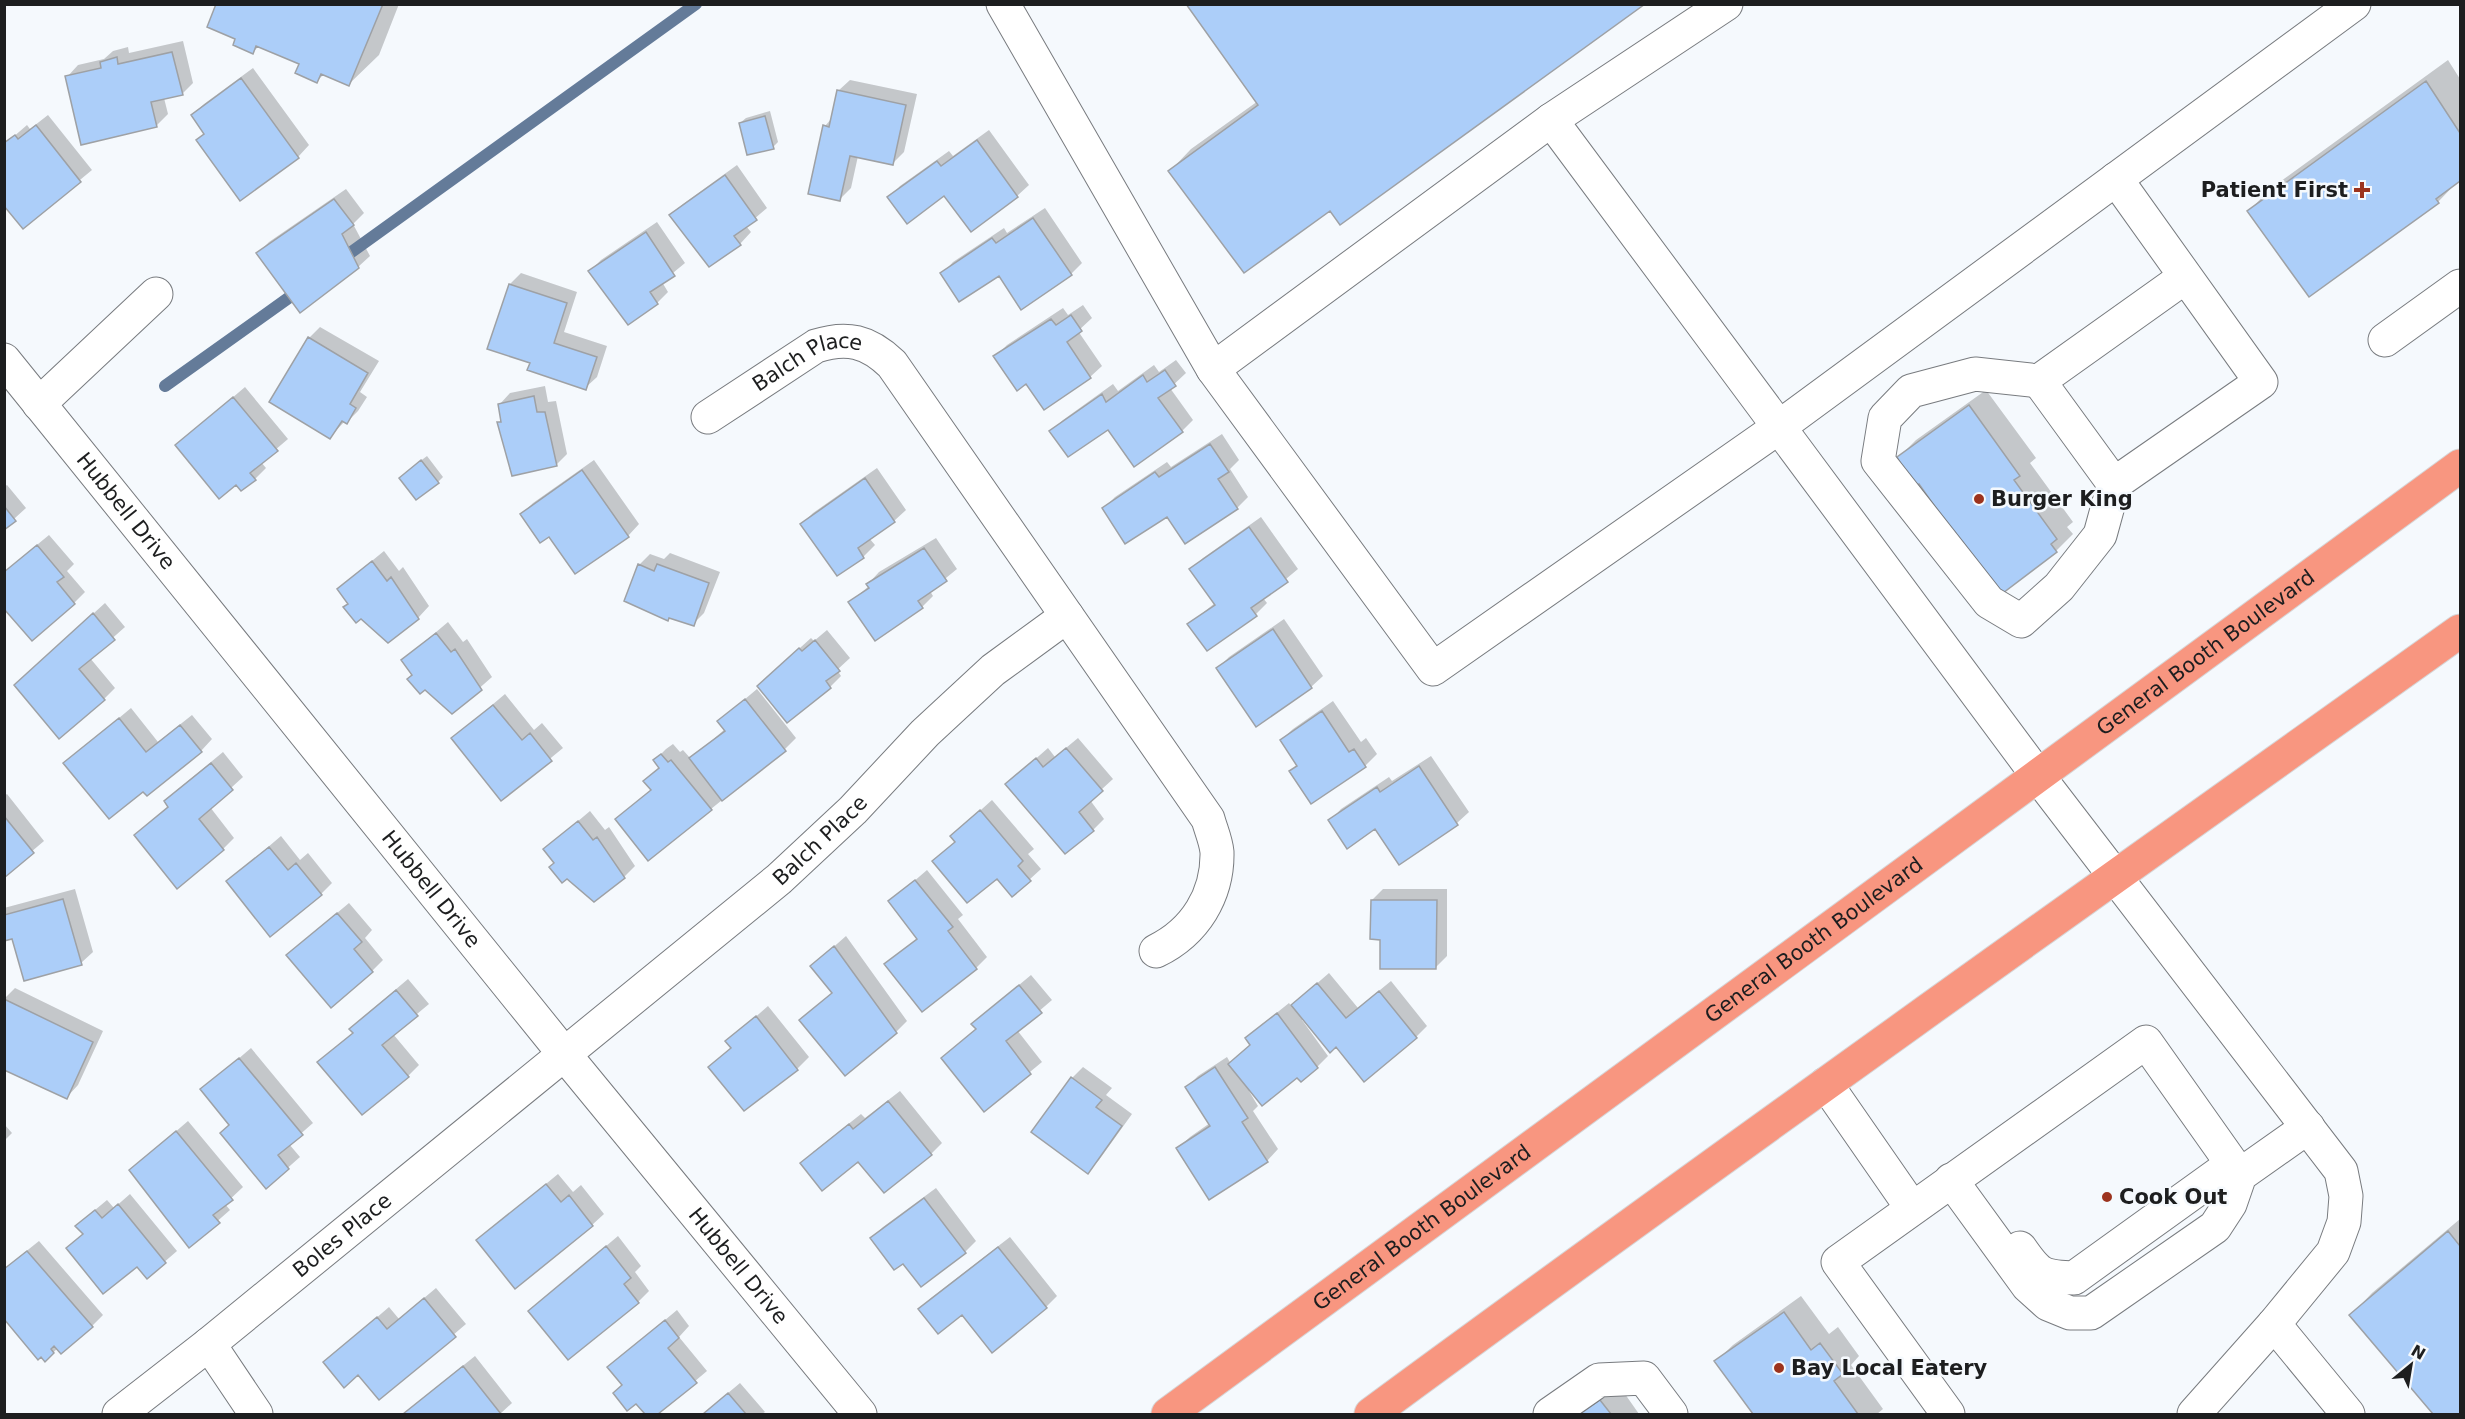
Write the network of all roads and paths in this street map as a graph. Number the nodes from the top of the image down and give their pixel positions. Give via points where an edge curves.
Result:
1 (1004, 4) edge
2 (1726, 4) edge
3 (2354, 4) edge
4 (1551, 120) junction
5 (2116, 179) junction
6 (2186, 277) junction
7 (2460, 286) edge
8 (156, 294) dead end
9 (2385, 340) dead end
10 (4, 360) edge
11 (1213, 369) junction
12 (2039, 381) junction
13 (39, 404) junction
14 (708, 417) dead end
15 (1779, 427) junction
16 (2460, 466) edge
17 (2114, 484) junction
18 (1067, 616) junction
19 (2460, 631) edge
20 (2038, 776) junction
21 (2115, 876) junction
22 (1156, 951) dead end
23 (565, 1055) junction
24 (1826, 1084) junction
25 (2308, 1127) junction
26 (2230, 1174) junction
27 (1958, 1176) junction
28 (1912, 1208) junction
29 (2274, 1324) junction
30 (209, 1344) junction
31 (119, 1414) edge
32 (256, 1414) edge
33 (860, 1414) edge
34 (1168, 1414) edge
35 (1371, 1414) edge
36 (1550, 1414) edge
37 (1671, 1414) edge
38 (1948, 1414) edge
39 (2194, 1414) edge
40 (2348, 1414) edge

1 - 11 street
2 - 4 street
3 - 5 street
4 - 11 street
4 - 15 street
5 - 6 street
5 - 15 street
6 - 12 street
6 - 17 street via 2261,382
7 - 9 street
8 - 13 street
10 - 13 street, Hubbell Drive
11 - 15 street via 1433,669
12 - 17 street
12 - 17 street via 1975,374 1911,391 1885,418 1878,461 1989,602 2021,621 2059,587 2100,535
13 - 23 street, Hubbell Drive
14 - 18 street, Balch Place via 816,346 835,340 855,341 882,354
15 - 20 street
16 - 20 highway, General Booth Boulevard
18 - 22 street, Balch Place via 1208,819 1217,850 1215,881 1203,911 1187,930
18 - 23 street, Balch Place via 984,678 925,733 854,810 779,879
19 - 21 highway
20 - 21 street
20 - 34 highway, General Booth Boulevard
21 - 24 highway
21 - 25 street
23 - 30 street, Boles Place
23 - 33 street, Hubbell Drive
24 - 28 street
24 - 35 highway
25 - 26 street
25 - 29 street via 2341,1171 2346,1196 2344,1222 2333,1252
26 - 27 street via 2074,1278 2051,1277 2034,1269
26 - 27 street via 2140,1047
26 - 27 street via 2230,1204 2215,1227 2091,1313 2070,1313 2048,1304 2028,1287
27 - 28 street
28 - 38 street via 1838,1262
29 - 39 street
29 - 40 street
30 - 31 street, Boles Place
30 - 32 street
36 - 37 street via 1599,1380 1644,1378

